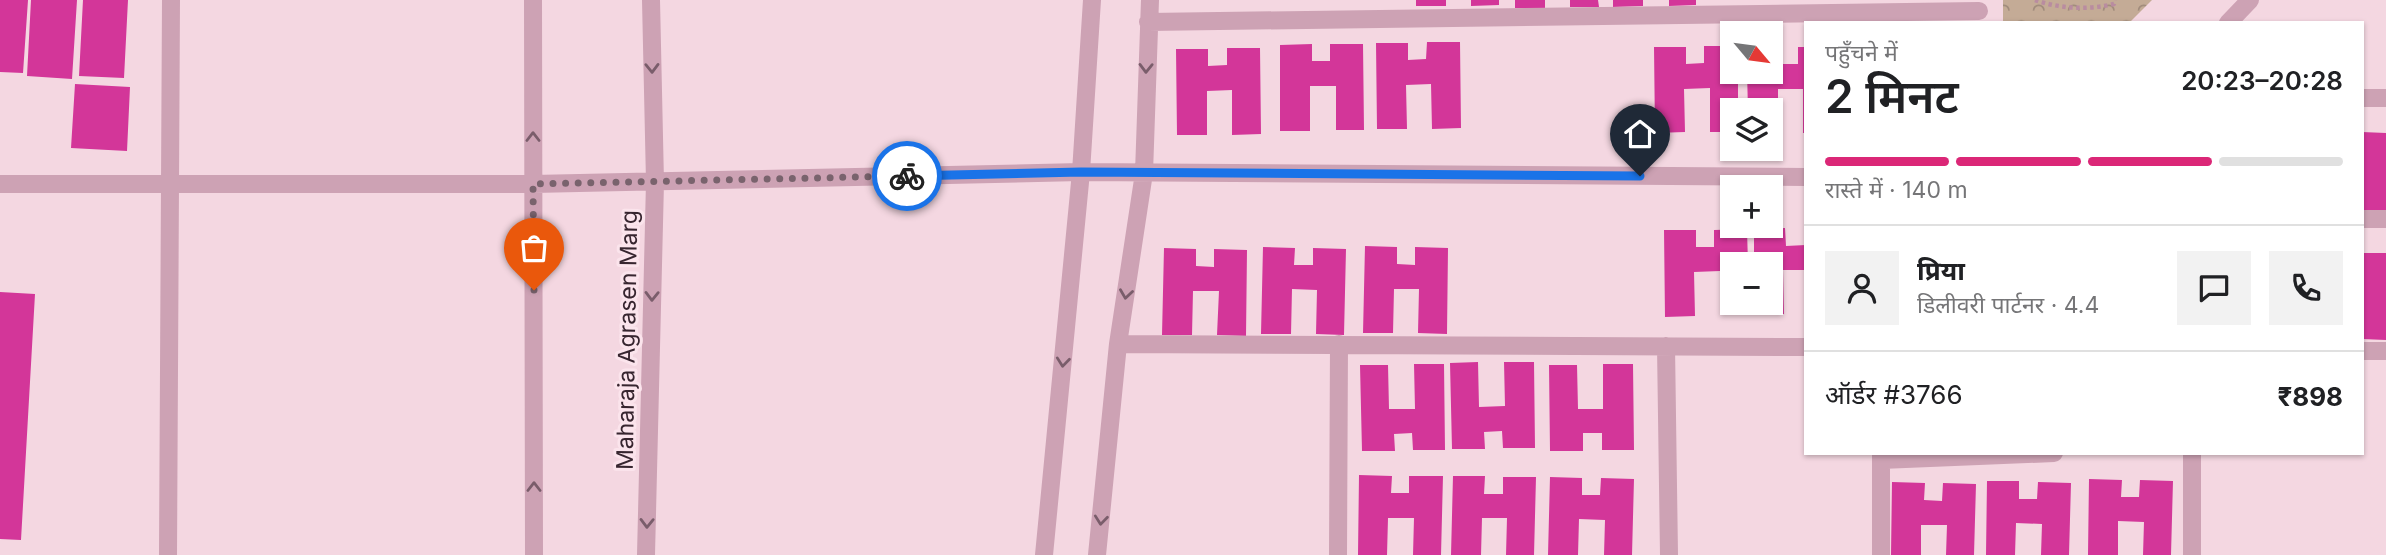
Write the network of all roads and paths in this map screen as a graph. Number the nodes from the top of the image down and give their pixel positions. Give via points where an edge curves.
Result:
1 (171, 0) edge
2 (533, 0) edge
3 (651, 0) edge
4 (1092, 0) edge
5 (1150, 0) edge
6 (2035, 0) edge
7 (2115, 0) edge
8 (2250, 0) edge
9 (1980, 11) edge
10 (2230, 21) edge
11 (1148, 22) junction
12 (2364, 98) edge
13 (2386, 98) edge
14 (1081, 172) junction
15 (1144, 173) junction
16 (1804, 177) edge
17 (655, 183) junction
18 (0, 184) edge
19 (170, 184) junction
20 (533, 184) junction
21 (2364, 219) edge
22 (2386, 219) edge
23 (1118, 344) junction
24 (1339, 344) junction
25 (1666, 346) junction
26 (1804, 347) edge
27 (2364, 351) edge
28 (2386, 351) edge
29 (1968, 455) edge
30 (2192, 455) edge
31 (1881, 457) edge
32 (167, 555) edge
33 (534, 555) edge
34 (646, 555) edge
35 (1044, 555) edge
36 (1097, 555) edge
37 (1338, 555) edge
38 (1669, 555) edge
39 (1881, 555) edge
40 (2192, 555) edge

1 - 19 street
20 -> 2 street
3 -> 17 street, Maharaja Agrasen Marg
4 - 14 street
5 - 11 street
6 - 7 path via 2093,9
8 - 10 street
9 - 11 street
11 -> 15 street
12 - 13 street
14 - 15 street
14 - 17 street
14 -> 35 street
15 - 16 street
15 -> 23 street
17 - 20 street
17 -> 34 street, Maharaja Agrasen Marg
18 - 19 street
19 - 20 street
19 - 32 street
33 -> 20 street
21 - 22 street
23 - 24 street
23 -> 36 street
24 - 25 street
24 - 37 street
25 - 26 street
25 - 38 street
27 - 28 street
29 - 31 street
30 - 40 street
31 - 39 street

